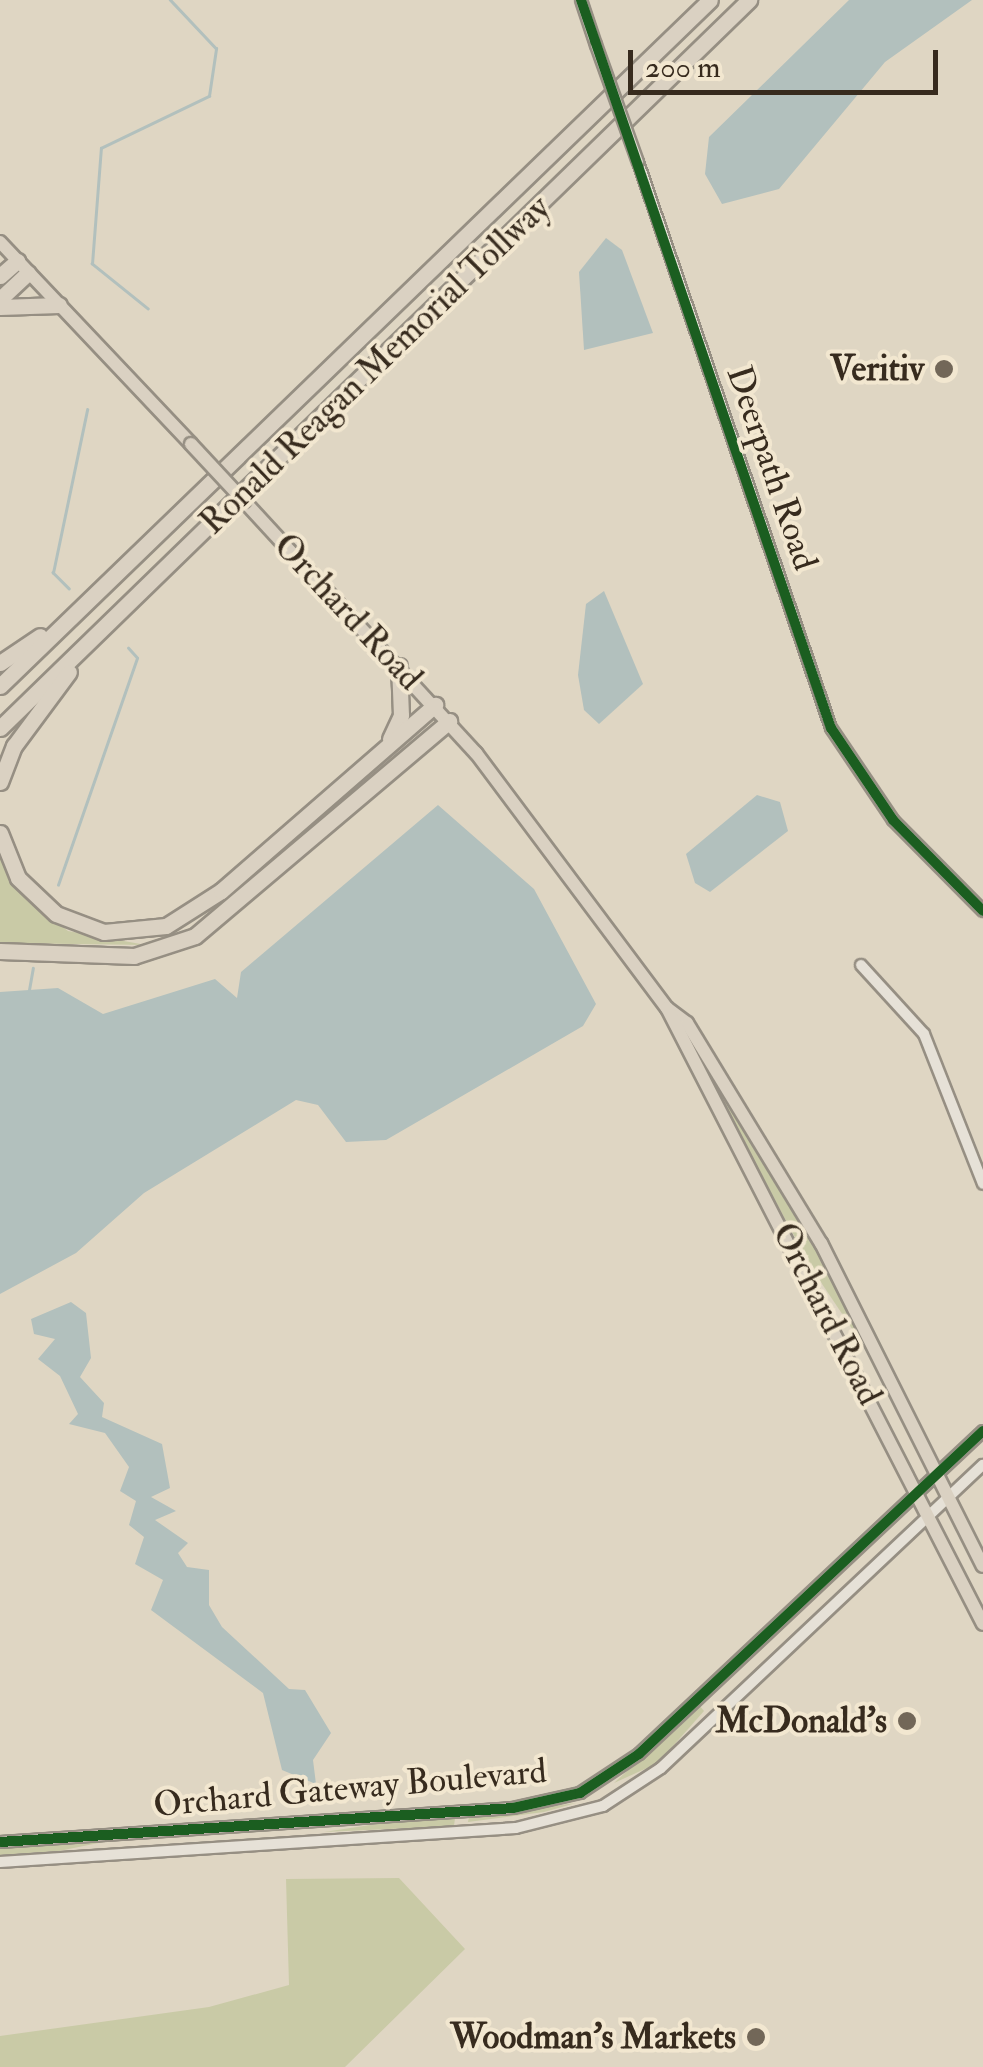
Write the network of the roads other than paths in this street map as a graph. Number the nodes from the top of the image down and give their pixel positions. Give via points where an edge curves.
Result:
1 (581, 0) edge
2 (710, 0) edge
3 (749, 0) edge
4 (0, 242) edge
5 (23, 266) junction
6 (0, 276) edge
7 (0, 303) edge
8 (59, 305) junction
9 (73, 615) junction
10 (106, 626) junction
11 (0, 663) edge
12 (399, 666) junction
13 (0, 686) edge
14 (435, 705) junction
15 (448, 721) junction
16 (0, 728) edge
17 (386, 747) junction
18 (0, 782) edge
19 (0, 833) edge
20 (983, 911) edge
21 (0, 952) edge
22 (861, 965) dead end
23 (667, 1008) junction
24 (983, 1184) edge
25 (983, 1431) edge
26 (983, 1465) edge
27 (937, 1474) junction
28 (917, 1492) junction
29 (949, 1498) junction
30 (930, 1517) junction
31 (983, 1566) edge
32 (983, 1624) edge
33 (0, 1842) edge
34 (0, 1862) edge

1 - 20 street, Deerpath Road, bridge via 831,728 859,779
2 - 9 highway, Ronald Reagan Memorial Tollway
3 - 10 highway, Ronald Reagan Memorial Tollway
4 - 5 main road, Orchard Road
5 - 6 highway
5 - 7 highway
5 - 8 main road, Orchard Road
7 - 8 highway
8 - 12 main road, Orchard Road, bridge
9 - 11 highway
9 - 13 highway, Ronald Reagan Memorial Tollway
10 - 16 highway, Ronald Reagan Memorial Tollway
10 - 18 highway via 22,734
12 - 14 main road, Orchard Road
12 - 17 highway via 401,715
14 - 15 main road, Orchard Road
14 - 17 highway
15 - 21 highway via 195,936 134,956
15 - 23 main road, Orchard Road
17 - 19 highway via 192,914 143,932 104,932 56,914 18,878
22 - 24 street via 924,1034
23 - 27 main road, Orchard Road via 688,1022 766,1148
23 - 28 main road, Orchard Road
25 - 27 street, Orchard Gateway Boulevard
26 - 29 street, Orchard Gateway Boulevard
27 - 28 street, Orchard Gateway Boulevard
27 - 29 main road, Orchard Road
28 - 30 main road, Orchard Road
28 - 33 street, Orchard Gateway Boulevard via 639,1754 580,1793 512,1808
29 - 30 street, Orchard Gateway Boulevard
29 - 31 main road, Orchard Road
30 - 32 main road, Orchard Road
30 - 34 street, Orchard Gateway Boulevard via 660,1768 574,1817

